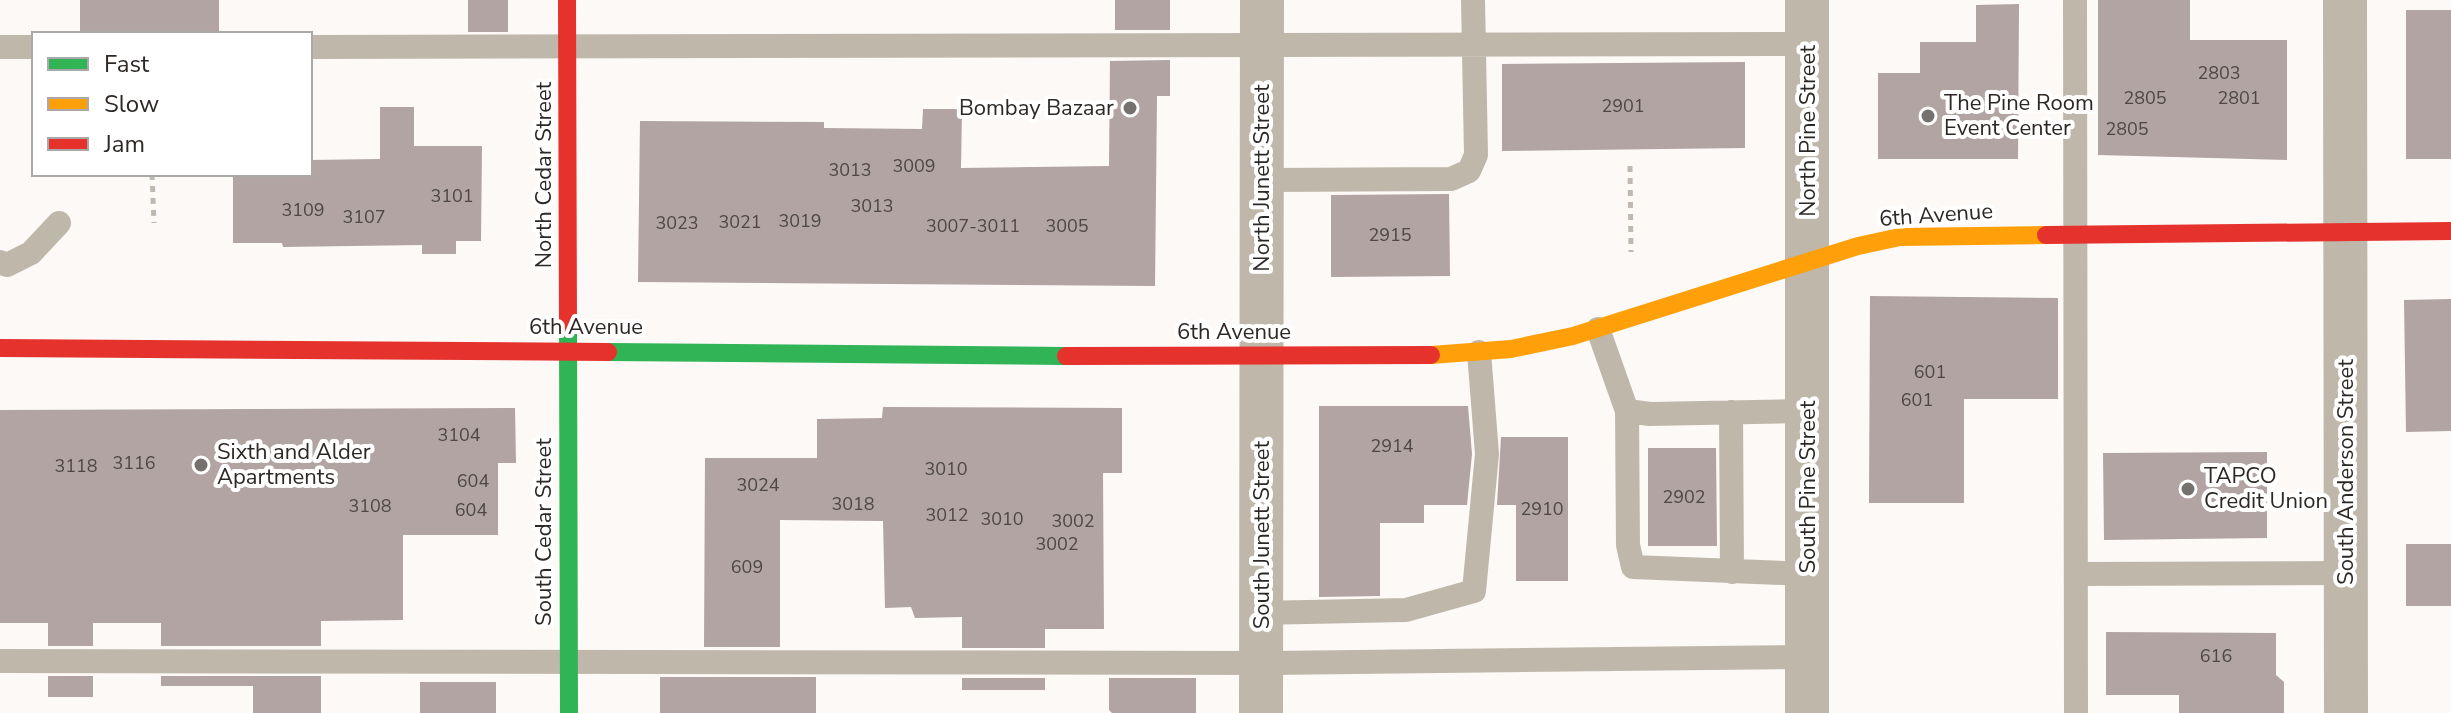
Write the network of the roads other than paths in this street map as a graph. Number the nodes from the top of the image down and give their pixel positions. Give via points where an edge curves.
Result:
1 (567, 0) edge
2 (1262, 0) edge
3 (1473, 0) edge
4 (1807, 0) edge
5 (2075, 0) edge
6 (2345, 0) edge
7 (1807, 44) junction
8 (1473, 45) junction
9 (0, 47) edge
10 (32, 47) edge
11 (312, 47) edge
12 (567, 47) junction
13 (1262, 47) junction
14 (1262, 180) junction
15 (59, 223) dead end
16 (2451, 231) edge
17 (2346, 232) junction
18 (2075, 234) junction
19 (1809, 261) junction
20 (0, 262) edge
21 (1598, 329) junction
22 (0, 348) edge
23 (568, 350) junction
24 (1479, 352) junction
25 (1262, 357) junction
26 (1627, 411) junction
27 (1808, 411) junction
28 (1731, 412) junction
29 (1732, 572) junction
30 (2346, 573) junction
31 (1808, 574) junction
32 (2076, 574) junction
33 (1262, 613) junction
34 (1807, 657) junction
35 (0, 661) edge
36 (569, 663) junction
37 (1261, 663) junction
38 (569, 713) edge
39 (1261, 713) edge
40 (1807, 713) edge
41 (2076, 713) edge
42 (2346, 713) edge

1 - 12 main road, North Cedar Street
2 - 13 street, North Junett Street
3 - 8 lane
4 - 7 street, North Pine Street
5 - 18 lane
6 - 17 street, South Anderson Street
7 - 8 lane
7 - 19 street, North Pine Street
8 - 13 lane
8 - 14 lane via 1476,155 1469,171 1451,179
9 - 10 lane
11 - 12 lane
12 - 13 lane
12 - 23 main road, North Cedar Street
13 - 14 street, North Junett Street
14 - 25 street, North Junett Street
15 - 20 lane via 31,253 7,265
16 - 17 main road, 6th Avenue
17 - 18 main road, 6th Avenue
17 - 30 street, South Anderson Street
18 - 19 main road, 6th Avenue via 1900,237
18 - 32 lane
19 - 21 main road, 6th Avenue
19 - 27 street, South Pine Street
21 - 24 main road, 6th Avenue
21 - 26 lane
22 - 23 main road, 6th Avenue
23 - 25 main road, 6th Avenue
23 - 36 main road, South Cedar Street
24 - 25 main road, 6th Avenue
24 - 33 lane via 1487,454 1474,591 1406,610
25 - 33 street, South Junett Street
26 - 28 lane
26 - 29 lane via 1628,545 1633,567
27 - 28 lane
27 - 31 street, South Pine Street
28 - 29 lane
29 - 31 lane
30 - 32 lane
30 - 42 street, South Anderson Street
31 - 34 street, South Pine Street
32 - 41 lane
33 - 37 street, South Junett Street
34 - 37 lane
34 - 40 street, South Pine Street
35 - 36 lane
36 - 37 lane
36 - 38 main road, South Cedar Street
37 - 39 street, South Junett Street

